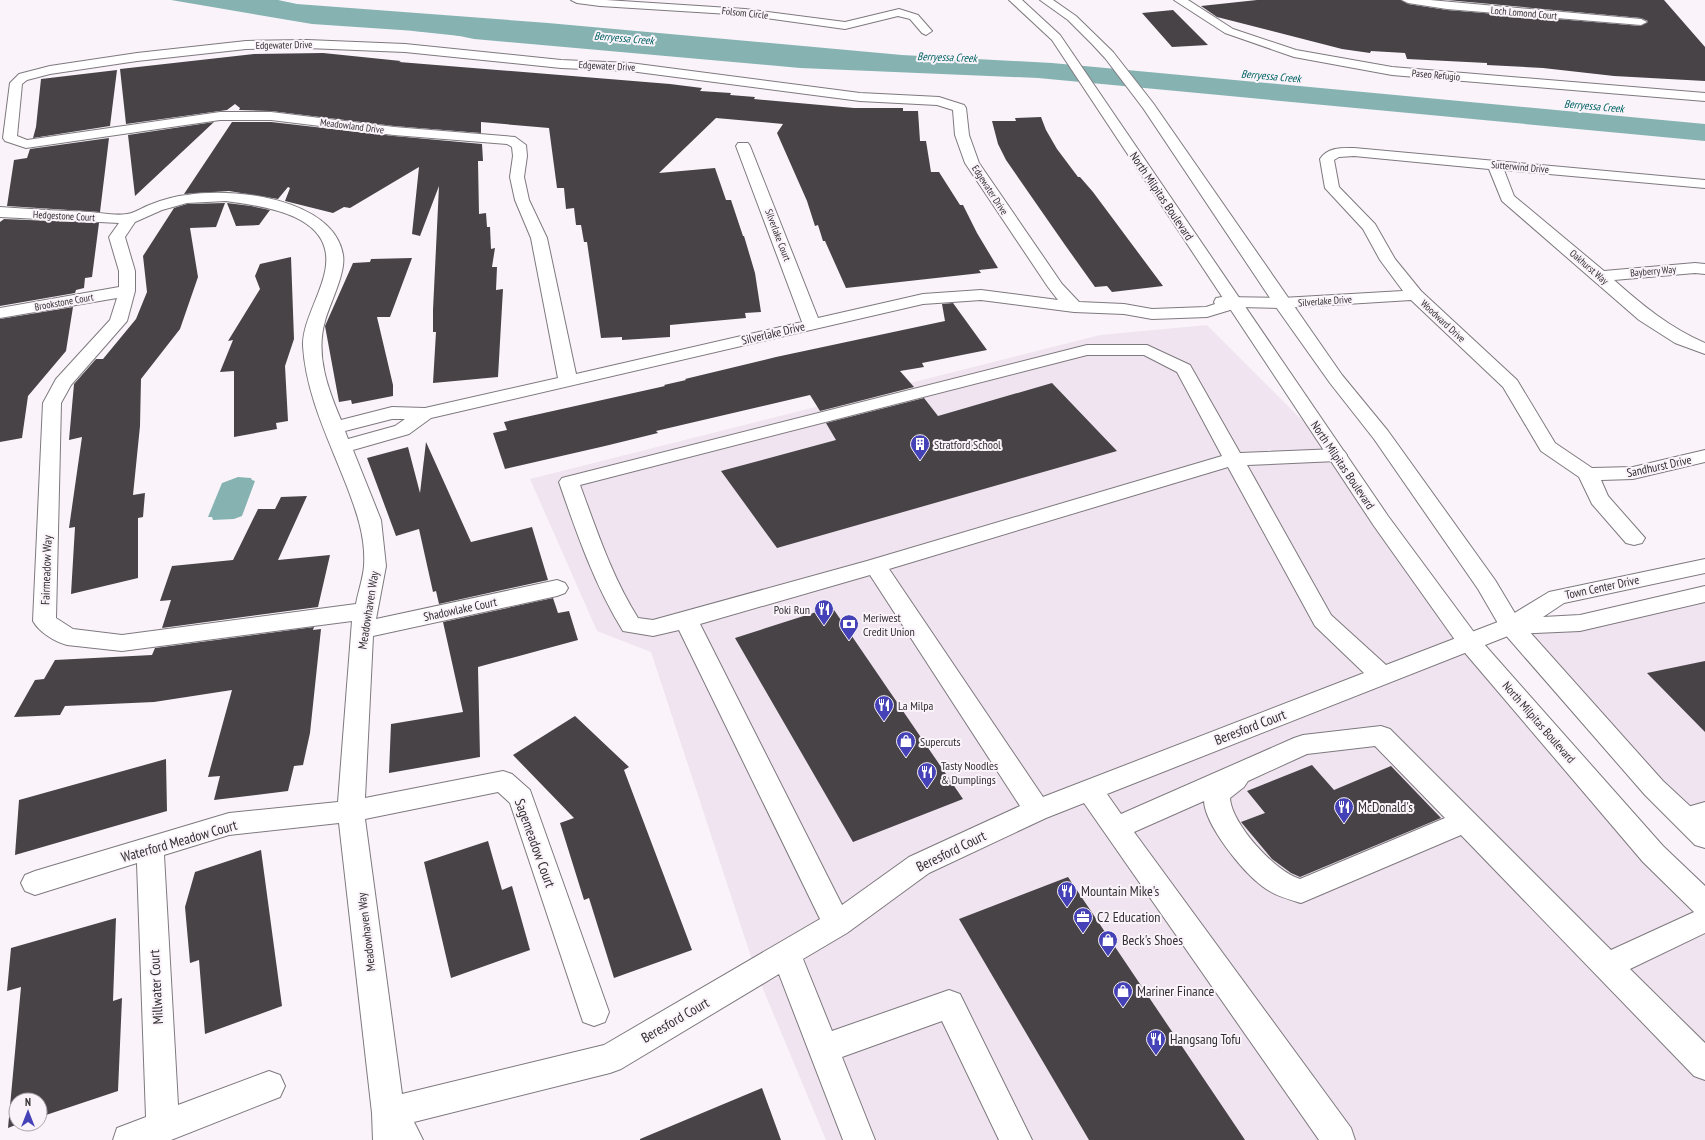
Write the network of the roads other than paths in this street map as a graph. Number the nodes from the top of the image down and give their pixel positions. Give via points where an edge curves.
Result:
1 (577, 0) edge
2 (739, 0) edge
3 (1015, 0) edge
4 (1046, 0) edge
5 (1180, 0) edge
6 (1408, 0) edge
7 (899, 6) edge
8 (745, 12) junction
9 (1641, 22) dead end
10 (926, 31) dead end
11 (23, 77) joint
12 (1705, 97) edge
13 (744, 146) dead end
14 (1335, 153) joint
15 (1495, 165) junction
16 (1705, 184) edge
17 (0, 212) edge
18 (129, 219) junction
19 (1705, 269) edge
20 (1600, 276) junction
21 (127, 291) junction
22 (1415, 295) junction
23 (1236, 303) junction
24 (1282, 303) junction
25 (1074, 306) junction
26 (0, 313) edge
27 (812, 324) junction
28 (1705, 349) edge
29 (568, 380) junction
30 (338, 437) junction
31 (1337, 455) junction
32 (1705, 456) edge
33 (1234, 459) junction
34 (1588, 474) junction
35 (1634, 538) dead end
36 (875, 566) junction
37 (1705, 566) edge
38 (557, 588) dead end
39 (1705, 594) edge
40 (364, 620) junction
41 (686, 620) junction
42 (1511, 626) junction
43 (1468, 641) junction
44 (1381, 676) junction
45 (1254, 767) junction
46 (1089, 790) junction
47 (1037, 810) junction
48 (351, 811) junction
49 (1695, 816) edge
50 (1465, 821) junction
51 (1116, 828) junction
52 (1705, 837) edge
53 (150, 848) junction
54 (35, 883) dead end
55 (1705, 904) edge
56 (1705, 919) edge
57 (838, 924) junction
58 (786, 954) junction
59 (1607, 966) junction
60 (594, 1012) dead end
61 (823, 1049) junction
62 (1705, 1065) edge
63 (269, 1086) dead end
64 (163, 1127) junction
65 (388, 1127) edge
66 (128, 1140) edge
67 (408, 1140) edge
68 (859, 1140) edge
69 (1016, 1140) edge
70 (1339, 1140) edge

1 - 8 street, Folsom Circle
2 - 8 street
3 - 23 street, North Milpitas Boulevard via 1056,38
4 - 24 street via 1072,18 1108,55 1148,106
5 - 12 street, Paseo Refugio via 1229,30 1309,56 1392,71
6 - 9 street, Loch Lomond Court via 1447,6
7 - 8 street, Folsom Circle via 844,26
7 - 10 street via 914,17
11 - 25 street, Edgewater Drive via 50,70 246,45 307,44 404,48 561,64 630,67 860,97 939,101 959,108 962,135 972,162 1056,287
11 - 29 street, Meadowland Drive via 16,83 10,138 26,144 220,116 271,116 394,131 510,140 518,145 520,156 517,177 522,200 539,238
13 - 27 street, Silverlake Court
14 - 15 street, Sutterwind Drive via 1354,152
14 - 22 street, Woodward Drive via 1327,159 1332,188 1370,227 1388,260
15 - 16 street, Sutterwind Drive
15 - 20 street, Oakhurst Way via 1507,198
17 - 18 street, Hedgestone Court
18 - 21 street, Fairmeadow Way via 117,237 127,271
18 - 30 street, Meadowhaven Way via 157,207 187,199 226,197 265,202 293,211 319,226 329,239 335,255 333,272 316,323 312,344 318,387
19 - 20 street, Bayberry Way
20 - 28 street, Oakhurst Way via 1645,316 1681,339
21 - 26 street, Brookstone Court
21 - 40 street, Fairmeadow Way via 118,321 63,383 52,403 44,621 67,637 122,642
22 - 24 street, Silverlake Drive
22 - 34 street, Woodward Drive via 1510,384 1548,448
23 - 24 street, Silverlake Drive
23 - 25 street, Silverlake Drive via 1207,312 1152,314 1124,309
23 - 31 street, North Milpitas Boulevard
24 - 42 street via 1336,379 1381,435 1487,585
25 - 27 street, Silverlake Drive via 982,295 930,298
27 - 29 street, Silverlake Drive
29 - 30 street, Silverlake Drive via 425,414 402,430
30 - 40 street, Meadowhaven Way via 370,520 375,566
31 - 33 street
31 - 43 street, North Milpitas Boulevard via 1380,521
32 - 34 street, Sandhurst Drive via 1633,474
33 - 36 street
33 - 41 street via 1184,369 1147,350 1087,350 569,482 606,580 618,606 631,625 653,628
33 - 44 street via 1323,620
34 - 35 street via 1599,499
36 - 41 street
36 - 47 street
37 - 42 street, Town Center Drive via 1557,597
38 - 40 street, Shadowlake Court
39 - 42 street via 1580,623
40 - 48 street, Meadowhaven Way
41 - 57 street
42 - 43 street, Beresford Court
42 - 49 street via 1654,788
43 - 44 street, Beresford Court
43 - 55 street, North Milpitas Boulevard via 1653,854
44 - 46 street, Beresford Court
45 - 50 street via 1303,745 1381,736
45 - 50 street via 1217,793 1218,809 1231,831 1268,876 1301,891
45 - 51 street
46 - 47 street, Beresford Court
46 - 51 street
47 - 57 street, Beresford Court via 919,865
48 - 53 street, Waterford Meadow Court via 229,824
48 - 60 street, Sagemeadow Court via 503,781 521,797
48 - 65 street, Meadowhaven Way
49 - 52 street
50 - 59 street
51 - 70 street
53 - 54 street, Waterford Meadow Court
53 - 64 street, Millwater Court
56 - 59 street
57 - 58 street, Beresford Court
58 - 61 street
58 - 65 street, Beresford Court via 610,1058
59 - 62 street
61 - 68 street
61 - 69 street via 949,1004
63 - 64 street
64 - 66 street
65 - 67 street

